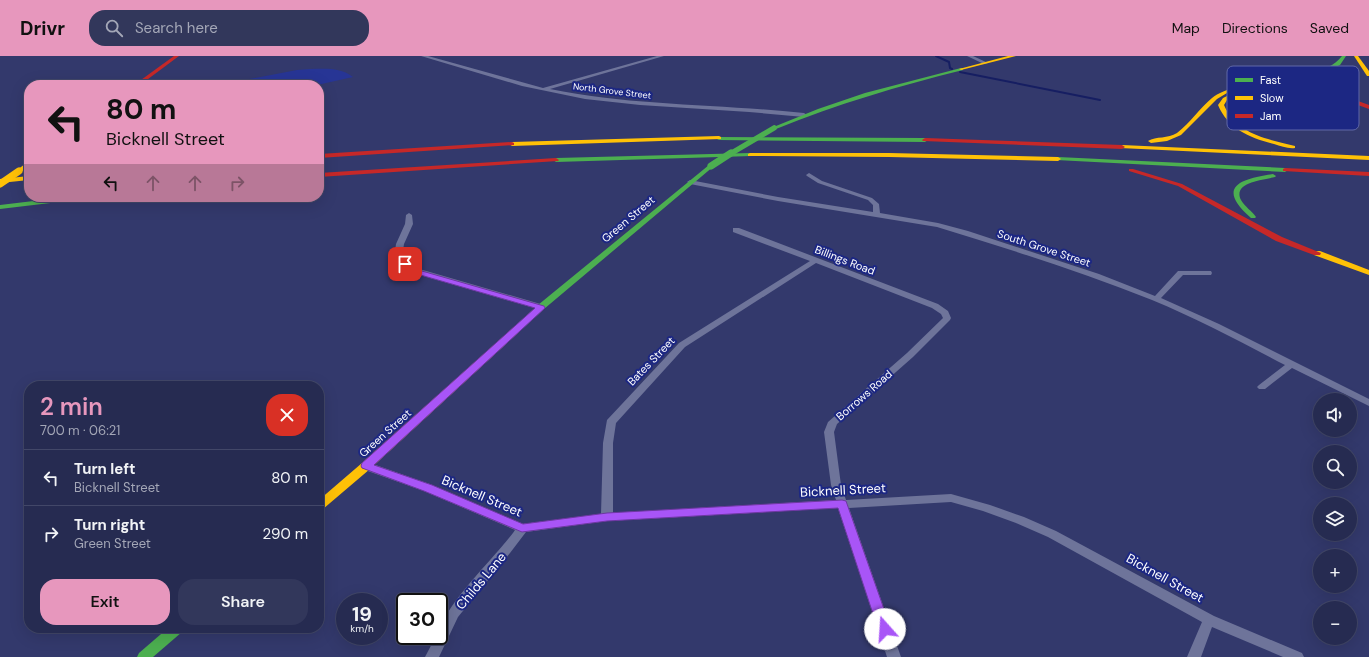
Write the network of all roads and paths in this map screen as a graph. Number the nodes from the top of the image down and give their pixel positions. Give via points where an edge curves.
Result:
1 (177, 56) edge
2 (423, 56) edge
3 (662, 56) edge
4 (969, 56) edge
5 (1014, 56) edge
6 (1344, 56) edge
7 (1356, 56) edge
8 (986, 63) junction
9 (1334, 66) edge
10 (1369, 75) edge
11 (144, 80) edge
12 (542, 89) junction
13 (1227, 92) edge
14 (1227, 98) edge
15 (1359, 103) edge
16 (1369, 107) edge
17 (804, 115) junction
18 (1227, 118) edge
19 (1243, 130) edge
20 (936, 139) junction
21 (324, 156) edge
22 (988, 157) junction
23 (1369, 158) edge
24 (24, 168) edge
25 (324, 174) edge
26 (809, 175) dead end
27 (1369, 175) edge
28 (24, 178) edge
29 (0, 180) edge
30 (690, 182) junction
31 (0, 184) edge
32 (42, 202) edge
33 (0, 207) edge
34 (877, 214) junction
35 (409, 215) dead end
36 (736, 230) dead end
37 (815, 261) junction
38 (1369, 264) edge
39 (1208, 273) dead end
40 (1369, 273) edge
41 (1156, 299) junction
42 (541, 308) junction
43 (945, 313) joint
44 (1292, 364) junction
45 (1262, 387) dead end
46 (1369, 403) edge
47 (366, 466) junction
48 (324, 502) edge
49 (842, 504) junction
50 (607, 517) junction
51 (522, 528) junction
52 (1209, 619) junction
53 (171, 633) edge
54 (144, 657) edge
55 (432, 657) edge
56 (894, 657) edge
57 (1194, 657) edge
58 (1298, 657) edge

1 - 11 main road
2 - 12 street, North Grove Street
3 - 12 street
4 - 8 street
5 - 8 main road, Green Street
6 - 9 main road
7 - 10 main road
8 - 17 main road, Green Street via 852,99
12 - 17 street, North Grove Street via 605,100
13 - 20 main road via 1220,94 1181,133 1164,140 1138,142
14 - 18 main road via 1221,108
15 - 16 main road
17 - 30 main road, Green Street, bridge via 741,146
19 - 23 main road via 1262,139 1309,150
20 - 21 main road via 612,140
20 - 23 main road
22 - 25 main road via 834,154 638,156
22 - 27 main road
22 - 40 main road via 1102,165 1152,175 1194,192 1285,241
24 - 31 main road, bridge
26 - 34 street via 820,182 870,199 876,204
27 - 38 main road via 1264,177 1241,184 1235,190 1235,195 1242,209 1274,230 1322,250
28 - 29 main road
30 - 34 street, South Grove Street
30 - 42 main road, Green Street
32 - 33 main road
34 - 41 street, South Grove Street via 965,233 1096,276
35 - 42 street via 409,224 400,244 398,258 413,270
36 - 37 street, Billings Road
37 - 43 street, Billings Road via 935,306
37 - 50 street, Bates Street via 682,345 611,422 608,443
39 - 41 street via 1181,274
41 - 44 street, South Grove Street
42 - 47 main road, Green Street
43 - 49 street, Borrows Road via 947,318 910,356 833,422 829,432 836,485
44 - 45 street
44 - 46 street, South Grove Street
47 - 48 main road, Green Street
47 - 51 street, Bicknell Street via 428,488
49 - 50 street, Bicknell Street
49 - 52 street, Bicknell Street via 951,498 994,509 1075,544
49 - 56 street, Borrows Road
50 - 51 street, Bicknell Street
51 - 55 street, Childs Lane via 514,542 453,614
52 - 57 street
52 - 58 street, Bicknell Street
53 - 54 main road

